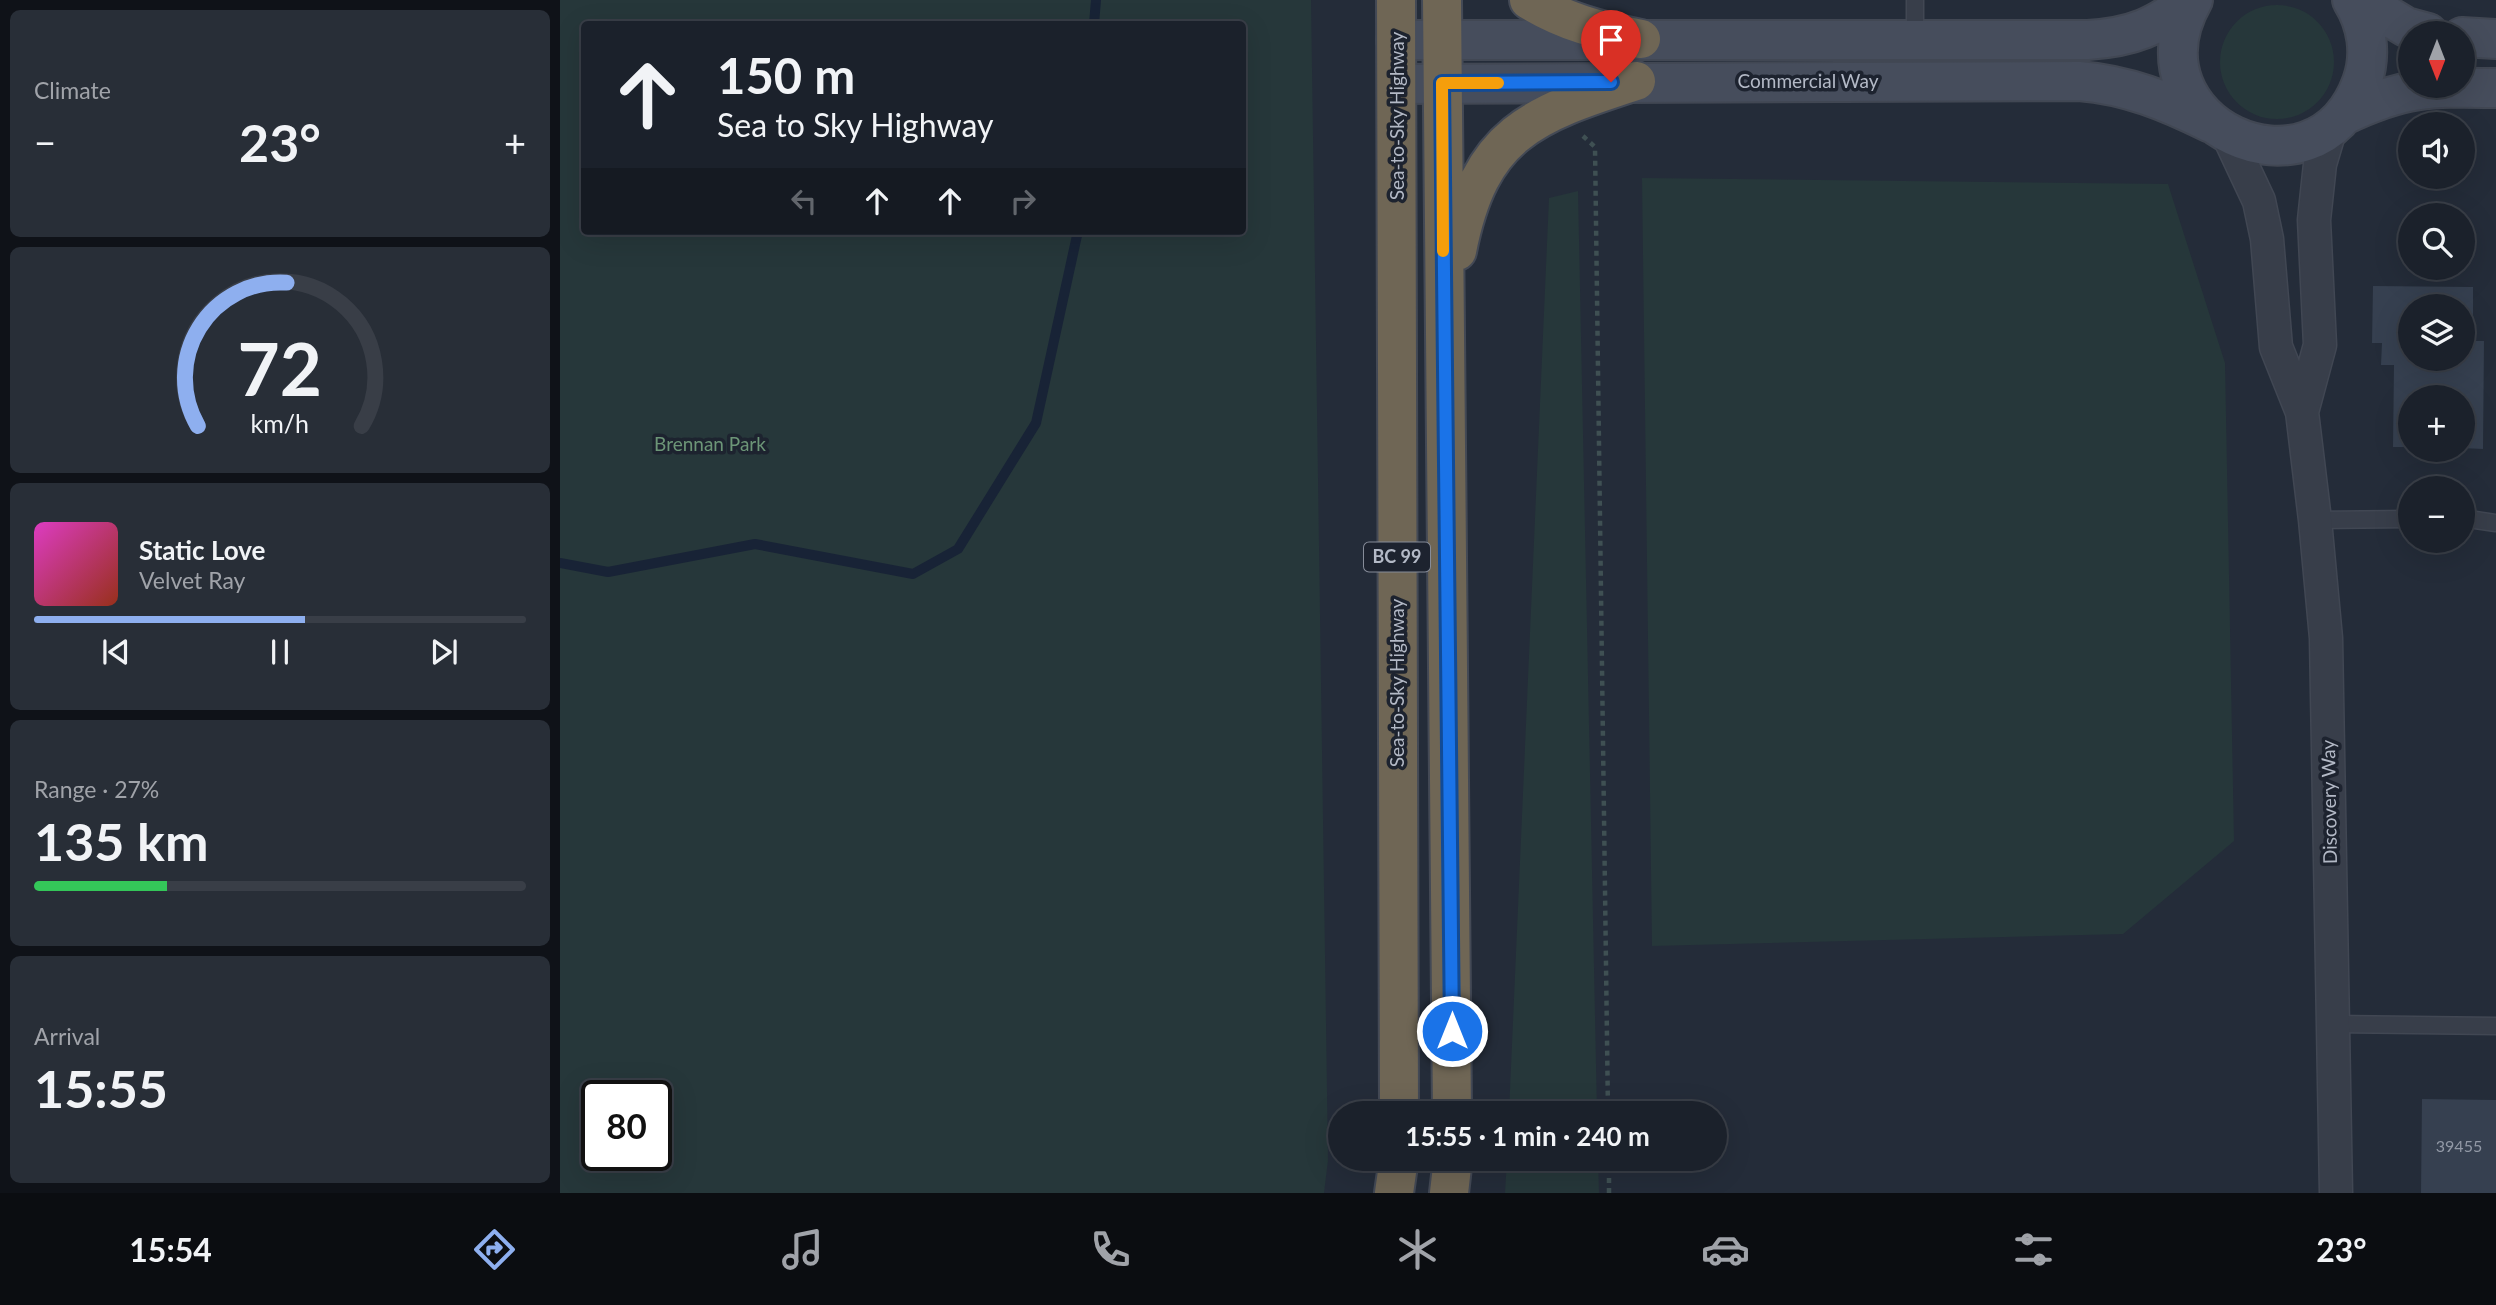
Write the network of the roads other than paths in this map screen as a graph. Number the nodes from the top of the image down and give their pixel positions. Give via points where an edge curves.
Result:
1 (1396, 0) edge
2 (1442, 0) edge
3 (1529, 0) edge
4 (1915, 0) edge
5 (2192, 0) edge
6 (2352, 0) edge
7 (2361, 0) edge
8 (2398, 22) edge
9 (2475, 38) edge
10 (1641, 39) junction
11 (2496, 39) edge
12 (1396, 40) junction
13 (1442, 40) junction
14 (1915, 40) junction
15 (1636, 82) junction
16 (1442, 83) junction
17 (1397, 84) junction
18 (2496, 88) edge
19 (2337, 121) junction
20 (2219, 129) junction
21 (1444, 314) junction
22 (2302, 412) junction
23 (2398, 519) edge
24 (2315, 520) junction
25 (2475, 520) edge
26 (2496, 523) edge
27 (2334, 1024) junction
28 (2496, 1026) edge
29 (1398, 1101) edge
30 (1452, 1101) edge
31 (1397, 1171) edge
32 (1452, 1171) edge
33 (1394, 1193) edge
34 (1449, 1193) edge
35 (2336, 1193) edge

1 - 12 highway, Sea-to-Sky Highway / BC 99
2 - 13 highway
3 - 10 highway via 1593,29
4 - 14 lane
5 - 14 street via 2157,25 2111,39
5 - 20 street via 2180,32 2178,61 2187,92
6 - 19 street via 2368,44 2366,72 2358,95
7 - 8 street
9 - 11 street
10 - 13 street
10 - 14 street
12 - 13 street
12 - 17 highway, Sea-to-Sky Highway / BC 99
13 - 16 highway
15 - 16 street, Commercial Way
15 - 20 street, Commercial Way via 2112,84 2164,100
15 - 21 highway via 1567,104 1535,119 1504,142 1473,191
16 - 17 street, Commercial Way
16 - 21 highway
17 - 29 highway, Sea-to-Sky Highway / BC 99
18 - 19 street via 2401,91
19 - 20 street, Commercial Way via 2312,138 2287,146 2259,146
19 - 22 street, Discovery Way via 2320,164 2314,220 2320,345
20 - 22 street, Discovery Way via 2259,201 2267,239 2276,347
21 - 30 highway
22 - 24 street, Discovery Way
23 - 24 lane
24 - 27 street, Discovery Way via 2326,638
25 - 26 lane
27 - 28 lane
27 - 35 street, Discovery Way
31 - 33 highway
32 - 34 highway

